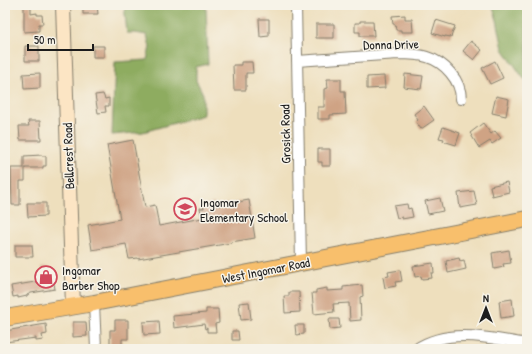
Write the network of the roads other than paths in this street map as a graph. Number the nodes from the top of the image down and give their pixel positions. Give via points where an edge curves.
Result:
1 (63, 5) edge
2 (296, 5) edge
3 (297, 61) junction
4 (461, 99) dead end
5 (527, 219) edge
6 (301, 263) junction
7 (94, 303) junction
8 (73, 306) junction
9 (5, 318) edge
10 (527, 344) edge
11 (96, 349) edge
12 (416, 349) edge

1 - 8 street, Bellcrest Road
2 - 3 street, Grosick Road
3 - 4 street, Donna Drive via 398,54 427,57 438,61 450,72 458,84
3 - 6 street, Grosick Road
5 - 6 main road, West Ingomar Road
6 - 7 main road, West Ingomar Road
7 - 8 main road, West Ingomar Road
7 - 11 street
8 - 9 main road, West Ingomar Road
10 - 12 street via 458,335 434,340

